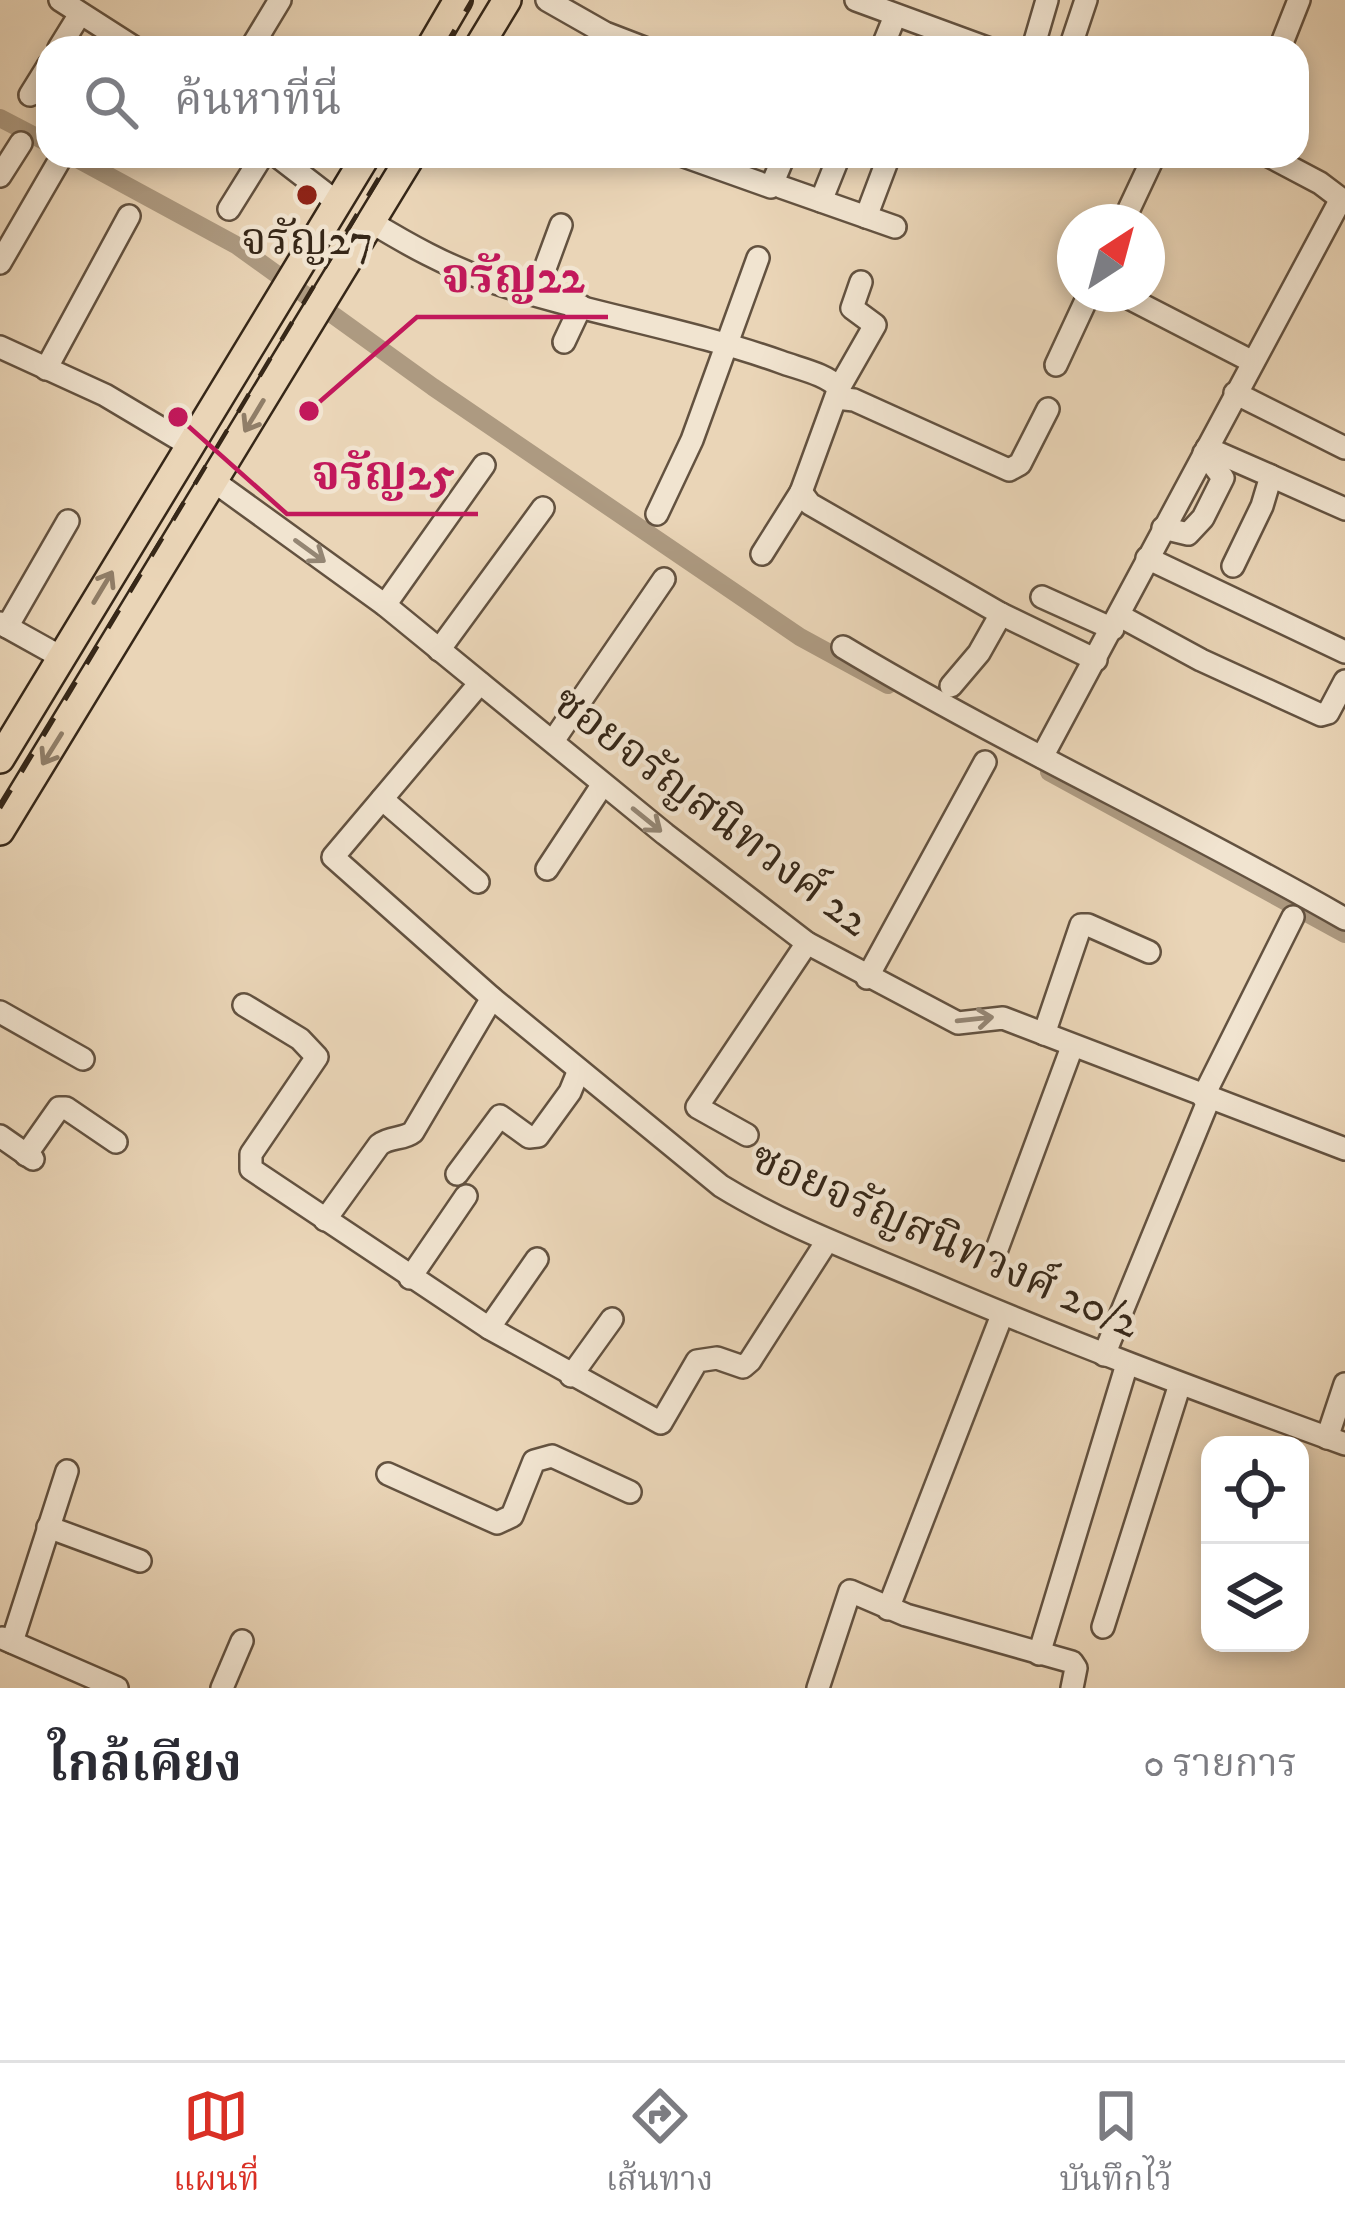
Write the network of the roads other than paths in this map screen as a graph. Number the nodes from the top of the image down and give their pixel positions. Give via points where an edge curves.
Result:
1 (60, 0) edge
2 (280, 0) edge
3 (458, 0) edge
4 (507, 0) edge
5 (547, 0) edge
6 (856, 0) edge
7 (1047, 0) edge
8 (1086, 0) edge
9 (1299, 0) edge
10 (80, 14) junction
11 (895, 16) junction
12 (66, 36) edge
13 (115, 36) edge
14 (258, 36) edge
15 (437, 36) edge
16 (485, 36) edge
17 (613, 36) edge
18 (887, 36) edge
19 (930, 36) edge
20 (1036, 36) edge
21 (1074, 36) edge
22 (1285, 36) edge
23 (36, 85) edge
24 (30, 95) dead end
25 (21, 143) dead end
26 (56, 168) edge
27 (255, 168) edge
28 (293, 168) edge
29 (358, 168) edge
30 (404, 168) edge
31 (717, 168) edge
32 (779, 168) edge
33 (834, 168) edge
34 (884, 168) edge
35 (1148, 168) edge
36 (1289, 168) edge
37 (0, 176) edge
38 (781, 187) dead end
39 (1344, 200) edge
40 (821, 201) junction
41 (338, 203) junction
42 (1131, 204) edge
43 (230, 209) dead end
44 (129, 216) dead end
45 (866, 217) junction
46 (371, 222) junction
47 (561, 225) dead end
48 (895, 227) dead end
49 (758, 258) dead end
50 (0, 262) edge
51 (861, 282) dead end
52 (536, 293) junction
53 (581, 306) junction
54 (1081, 312) edge
55 (1155, 312) edge
56 (564, 342) dead end
57 (730, 343) junction
58 (2, 353) edge
59 (1253, 362) junction
60 (1056, 365) dead end
61 (46, 369) junction
62 (838, 393) junction
63 (1235, 393) junction
64 (1048, 409) dead end
65 (189, 445) junction
66 (1345, 448) edge
67 (1206, 451) junction
68 (484, 465) dead end
69 (1270, 476) junction
70 (214, 482) junction
71 (801, 492) junction
72 (543, 508) dead end
73 (1345, 509) edge
74 (657, 514) dead end
75 (68, 521) dead end
76 (762, 554) dead end
77 (1147, 558) junction
78 (1233, 566) dead end
79 (664, 579) dead end
80 (1042, 597) dead end
81 (385, 605) junction
82 (1001, 614) junction
83 (1116, 623) junction
84 (4, 625) edge
85 (843, 647) dead end
86 (439, 650) junction
87 (1345, 652) edge
88 (61, 657) junction
89 (1096, 660) junction
90 (1345, 680) edge
91 (480, 683) junction
92 (951, 686) dead end
93 (553, 741) junction
94 (1042, 757) junction
95 (0, 759) edge
96 (985, 762) dead end
97 (604, 784) junction
98 (382, 799) junction
99 (0, 831) edge
100 (548, 869) dead end
101 (478, 883) dead end
102 (1293, 917) dead end
103 (1345, 919) edge
104 (806, 943) junction
105 (1149, 952) dead end
106 (867, 978) junction
107 (492, 998) junction
108 (244, 1005) dead end
109 (0, 1012) edge
110 (1044, 1034) junction
111 (1072, 1047) junction
112 (83, 1059) dead end
113 (579, 1070) junction
114 (1206, 1098) junction
115 (746, 1135) dead end
116 (0, 1136) edge
117 (116, 1142) dead end
118 (1345, 1149) edge
119 (458, 1174) dead end
120 (466, 1196) dead end
121 (325, 1220) junction
122 (826, 1241) junction
123 (997, 1249) dead end
124 (537, 1258) dead end
125 (410, 1278) junction
126 (1002, 1315) junction
127 (612, 1318) dead end
128 (489, 1328) junction
129 (1104, 1354) junction
130 (1127, 1364) junction
131 (571, 1376) junction
132 (1180, 1384) junction
133 (1345, 1384) edge
134 (1336, 1441) edge
135 (67, 1471) dead end
136 (388, 1474) dead end
137 (630, 1492) dead end
138 (48, 1527) junction
139 (140, 1561) dead end
140 (888, 1609) junction
141 (1103, 1627) dead end
142 (6, 1640) edge
143 (242, 1641) dead end
144 (1040, 1654) junction
145 (117, 1688) edge
146 (222, 1688) edge
147 (818, 1688) edge
148 (1072, 1688) edge

1 - 10 street
2 - 14 street
3 - 15 main road
4 - 16 main road
5 - 17 street
6 - 11 street
7 - 20 street
8 - 21 street
9 - 22 street
10 - 12 street
10 - 13 street
11 - 18 street
11 - 19 street
23 - 24 street
25 - 37 street
26 - 50 street
27 - 43 street
28 - 41 street
29 - 41 main road
30 - 46 main road
31 - 32 street via 771,188
33 - 40 street
34 - 45 street
35 - 42 street
36 - 39 street
38 - 40 street
39 - 59 street
40 - 45 street
41 - 65 main road
44 - 61 street
45 - 48 street
46 - 52 street via 434,259
46 -> 70 main road
47 - 52 street
49 - 57 street
51 - 62 street via 852,308 875,325
52 - 53 street
53 - 56 street
53 - 57 street
54 - 60 street
55 - 59 street
57 - 62 street via 821,376
57 - 74 street
58 - 61 street
59 - 63 street
61 - 65 street
62 - 64 street via 1010,470
62 - 71 street
63 - 66 street
63 - 67 street
88 -> 65 main road
67 - 69 street
67 - 77 street via 1223,478 1203,518 1188,534 1163,529
68 - 81 street
69 - 73 street
69 - 78 street
70 -> 81 street, ซอยจรัญสนิทวงศ์ 22
70 -> 99 main road
71 - 76 street
71 - 82 street
72 - 86 street
75 - 84 street
77 - 83 street
77 - 87 street
79 - 93 street
80 - 83 street
81 - 86 street, ซอยจรัญสนิทวงศ์ 22
82 - 89 street
82 - 92 street
83 - 89 street
83 - 90 street via 1321,715
84 - 88 street
85 - 94 street
86 - 91 street, ซอยจรัญสนิทวงศ์ 22
88 - 95 main road
89 - 94 street
91 - 93 street, ซอยจรัญสนิทวงศ์ 22
91 - 98 street
93 - 97 street, ซอยจรัญสนิทวงศ์ 22
94 - 103 street
96 - 106 street
97 - 100 street
97 -> 104 street, ซอยจรัญสนิทวงศ์ 22
98 - 101 street
98 - 107 street, ซอยจรัญสนิทวงศ์ 20/2 via 333,857
102 - 114 street
104 - 106 street, ซอยจรัญสนิทวงศ์ 22
104 - 115 street via 697,1107
105 - 110 street via 1081,925
106 -> 110 street, ซอยจรัญสนิทวงศ์ 22 via 958,1023 1003,1018
107 - 113 street, ซอยจรัญสนิทวงศ์ 20/2
107 - 121 street via 413,1132 379,1145
108 - 121 street via 316,1057 249,1163
109 - 112 street
110 - 111 street, ซอยจรัญสนิทวงศ์ 22
111 - 114 street, ซอยจรัญสนิทวงศ์ 22
111 - 123 street
113 - 119 street via 538,1136 500,1116
113 - 122 street, ซอยจรัญสนิทวงศ์ 20/2 via 721,1186
114 - 118 street, ซอยจรัญสนิทวงศ์ 22
114 - 129 street
116 - 117 street via 31,1158 66,1108
120 - 125 street
121 - 125 street
122 - 126 street, ซอยจรัญสนิทวงศ์ 20/2
122 - 131 street via 750,1360 743,1367 697,1361 661,1423
124 - 128 street
125 - 128 street
126 - 129 street, ซอยจรัญสนิทวงศ์ 20/2
126 - 140 street
127 - 131 street
128 - 131 street
129 - 130 street, ซอยจรัญสนิทวงศ์ 20/2
130 - 132 street, ซอยจรัญสนิทวงศ์ 20/2
130 - 144 street
132 - 134 street, ซอยจรัญสนิทวงศ์ 20/2
132 - 141 street
133 - 134 street
135 - 138 street
136 - 137 street via 497,1523 512,1516 541,1457
138 - 139 street
138 - 142 street
140 - 144 street
140 - 147 street via 850,1592
142 - 145 street
143 - 146 street
144 - 148 street via 1075,1664

